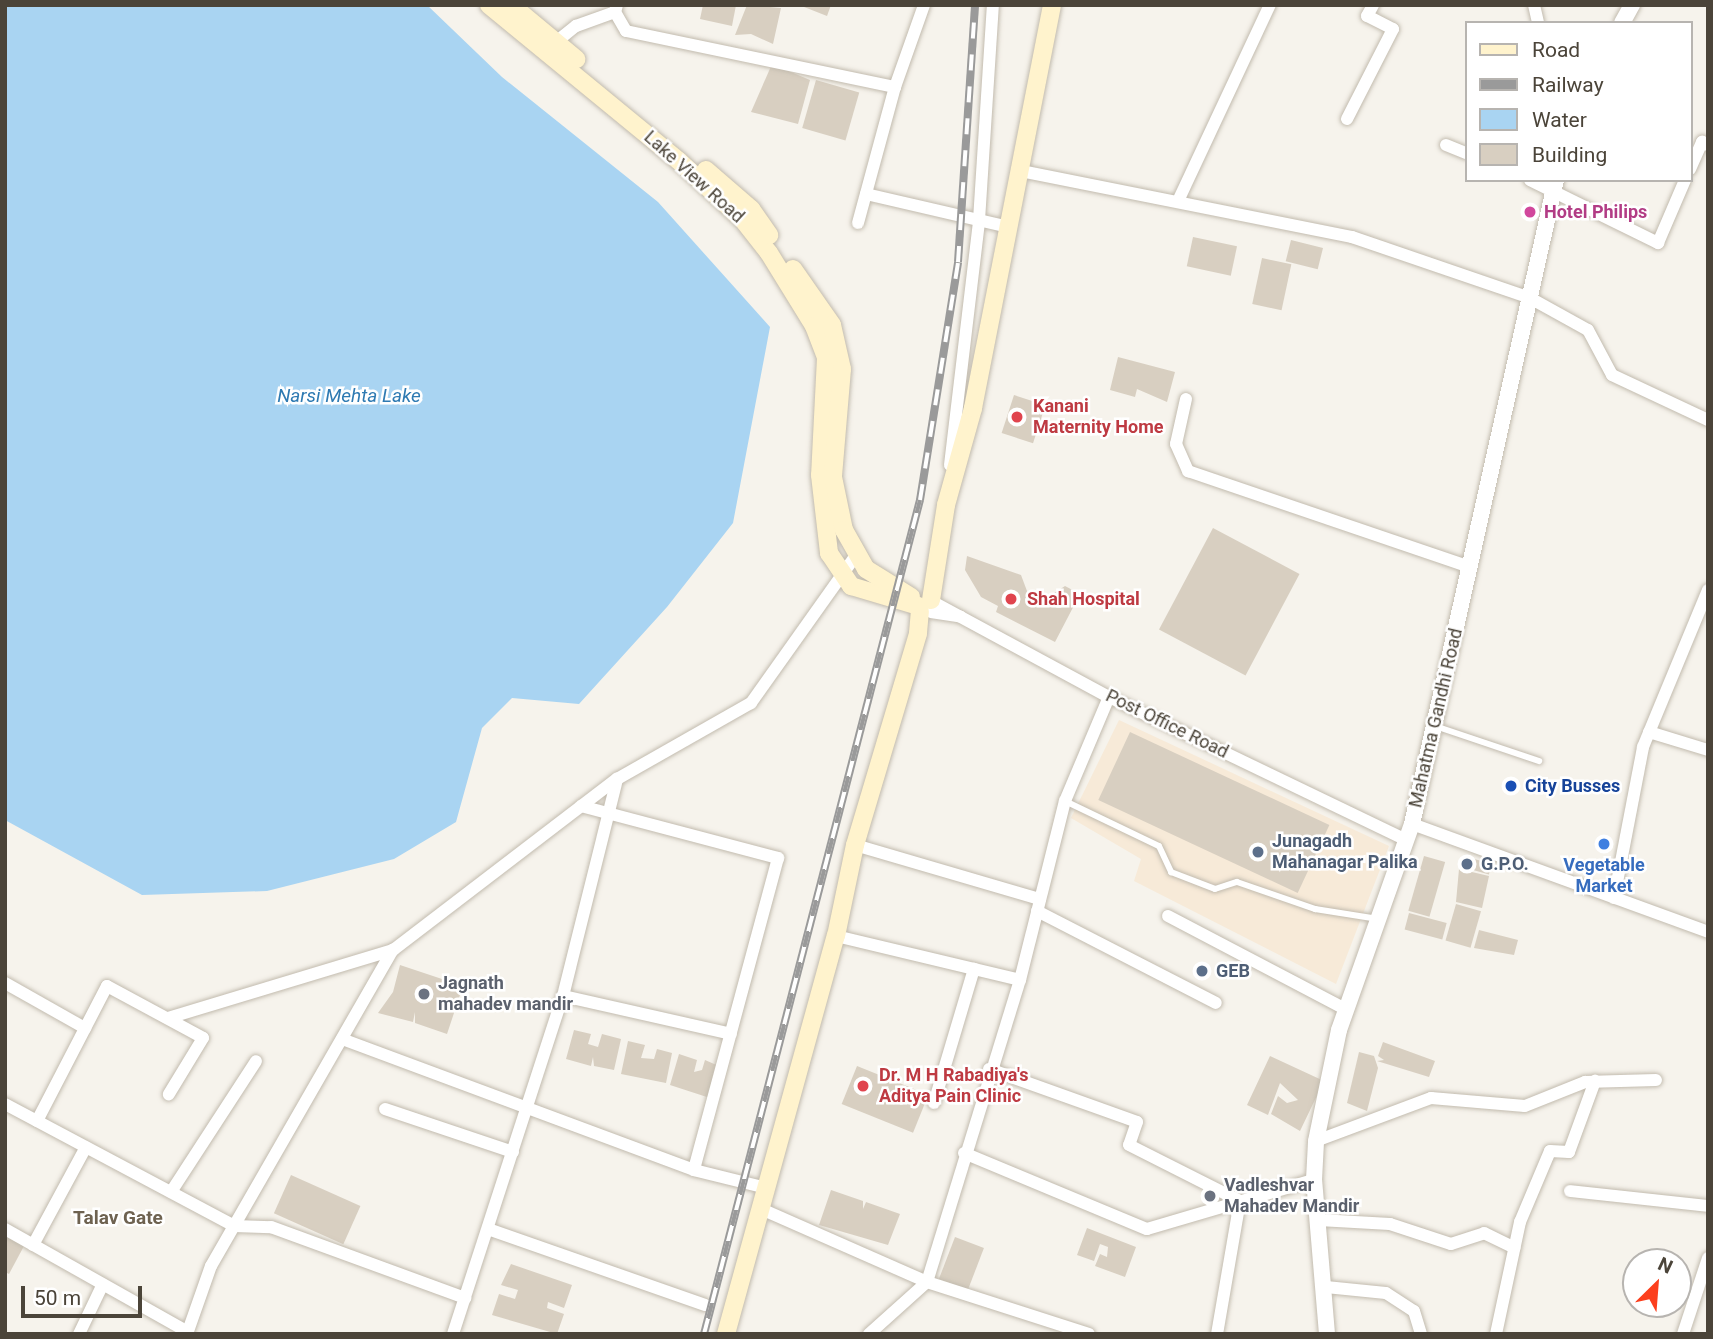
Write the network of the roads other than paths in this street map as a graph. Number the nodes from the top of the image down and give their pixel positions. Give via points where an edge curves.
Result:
1 (489, 5) edge
2 (511, 5) edge
3 (924, 5) edge
4 (993, 5) edge
5 (1052, 5) edge
6 (1270, 5) edge
7 (1373, 5) edge
8 (1632, 5) edge
9 (616, 9) edge
10 (1623, 21) edge
11 (551, 46) junction
12 (895, 87) junction
13 (1347, 119) dead end
14 (1446, 145) dead end
15 (1708, 145) edge
16 (1464, 152) edge
17 (1692, 164) edge
18 (1021, 171) junction
19 (1684, 182) edge
20 (1555, 185) edge
21 (866, 194) junction
22 (1178, 201) junction
23 (979, 220) junction
24 (858, 223) dead end
25 (1009, 227) junction
26 (1530, 298) junction
27 (1186, 399) dead end
28 (1708, 420) edge
29 (946, 505) junction
30 (856, 555) junction
31 (1470, 567) junction
32 (838, 575) junction
33 (1708, 590) edge
34 (923, 605) junction
35 (1109, 697) junction
36 (1435, 726) junction
37 (1649, 732) junction
38 (1708, 750) edge
39 (1539, 761) dead end
40 (617, 779) junction
41 (1065, 801) junction
42 (581, 806) junction
43 (607, 813) junction
44 (1409, 832) junction
45 (855, 845) junction
46 (1614, 898) junction
47 (1039, 905) junction
48 (1168, 916) dead end
49 (1378, 919) junction
50 (1708, 932) edge
51 (836, 936) junction
52 (394, 950) junction
53 (974, 970) junction
54 (1020, 980) junction
55 (5, 983) edge
56 (563, 996) junction
57 (1216, 1003) dead end
58 (1346, 1010) junction
59 (168, 1018) junction
60 (85, 1028) junction
61 (731, 1034) junction
62 (342, 1039) junction
63 (256, 1061) dead end
64 (989, 1069) junction
65 (1656, 1080) dead end
66 (1595, 1082) junction
67 (169, 1094) dead end
68 (934, 1103) dead end
69 (5, 1104) edge
70 (528, 1105) junction
71 (385, 1109) dead end
72 (37, 1121) junction
73 (1316, 1141) junction
74 (86, 1147) junction
75 (513, 1152) junction
76 (964, 1153) junction
77 (694, 1170) junction
78 (1314, 1180) junction
79 (767, 1188) junction
80 (1570, 1191) dead end
81 (171, 1192) junction
82 (1240, 1201) junction
83 (1708, 1206) edge
84 (761, 1209) junction
85 (1319, 1220) junction
86 (234, 1226) junction
87 (488, 1228) junction
88 (5, 1229) edge
89 (33, 1245) junction
90 (1515, 1248) junction
91 (1708, 1258) edge
92 (927, 1282) junction
93 (103, 1284) junction
94 (1326, 1287) junction
95 (465, 1297) junction
96 (705, 1305) dead end
97 (187, 1333) edge
98 (79, 1334) edge
99 (453, 1334) edge
100 (726, 1334) edge
101 (869, 1334) edge
102 (1089, 1334) edge
103 (1217, 1334) edge
104 (1327, 1334) edge
105 (1421, 1334) edge
106 (1496, 1334) edge
107 (1684, 1334) edge

1 - 11 main road, Lake View Road
2 - 11 main road, Lake View Road
3 - 12 street
4 - 23 street
5 - 18 main road
6 - 22 street
7 - 13 street via 1367,16 1393,29
8 - 10 street
9 - 11 street via 576,26
9 - 12 street via 626,31
11 - 30 main road, Lake View Road via 751,209 832,325 842,369 833,477 844,530
11 - 32 main road, Lake View Road via 743,220 814,326 826,358 822,524
12 - 21 street
14 - 16 street
15 - 17 street via 1702,142
18 - 22 street
18 - 25 main road
19 - 20 street via 1658,243
20 - 26 street, Mahatma Gandhi Road
21 - 23 street
21 - 24 street
22 - 26 street via 1352,237
23 - 25 street
23 - 29 street
25 - 29 main road via 973,408
26 - 28 street via 1588,330 1612,375
26 - 31 street, Mahatma Gandhi Road
27 - 31 street via 1176,444 1188,471
29 - 34 main road
30 - 32 street
30 - 34 main road via 884,584
31 - 36 street, Mahatma Gandhi Road
32 - 34 main road via 869,596
32 - 40 street via 751,703
33 - 37 street
34 - 35 street, Post Office Road via 961,617
34 - 45 main road
35 - 41 street
35 - 44 street, Post Office Road
36 - 39 lane
36 - 44 street, Mahatma Gandhi Road
37 - 38 street
37 - 46 street
40 - 42 street
40 - 43 street
41 - 47 street
41 - 49 lane via 1159,846 1171,872 1215,889 1237,882 1315,909
42 - 43 street
42 - 52 street
43 - 56 street
43 - 61 street via 778,858
44 - 46 street, Post Office Road
44 - 49 street, Mahatma Gandhi Road
45 - 47 street
45 - 51 main road
46 - 50 street, Post Office Road
47 - 54 street
47 - 57 street
48 - 58 street
49 - 58 street, Mahatma Gandhi Road
51 - 53 street
51 - 79 main road
52 - 59 street
52 - 62 street
53 - 54 street
53 - 68 street
54 - 64 street
55 - 60 street
56 - 61 street
56 - 70 street
58 - 73 street, Mahatma Gandhi Road
59 - 60 street via 107,986
59 - 67 street via 203,1038
60 - 72 street
61 - 77 street
62 - 70 street
62 - 86 street
63 - 81 street
64 - 76 street
64 - 82 street via 1137,1122 1129,1145
65 - 66 street
66 - 73 street via 1525,1105 1432,1098
66 - 90 street via 1569,1152 1550,1152
69 - 72 street
70 - 75 street
70 - 77 street
71 - 75 street
72 - 74 street
73 - 78 street, Mahatma Gandhi Road
74 - 81 street
74 - 89 street
75 - 87 street
76 - 82 street via 1147,1229
76 - 92 street
77 - 79 street
78 - 82 street
78 - 85 street, Mahatma Gandhi Road
79 - 84 main road
80 - 83 street
81 - 86 street
82 - 103 street
84 - 92 street
84 - 100 main road
85 - 90 street via 1390,1224 1451,1244 1483,1233
85 - 94 street, Mahatma Gandhi Road
86 - 95 street via 271,1227
86 - 97 street via 211,1266
87 - 95 street
87 - 96 street
88 - 89 street
89 - 93 street
90 - 106 street
91 - 107 street
92 - 101 street
92 - 102 street
93 - 97 street
93 - 98 street
94 - 104 street, Mahatma Gandhi Road
94 - 105 street via 1386,1293 1414,1311
95 - 99 street

